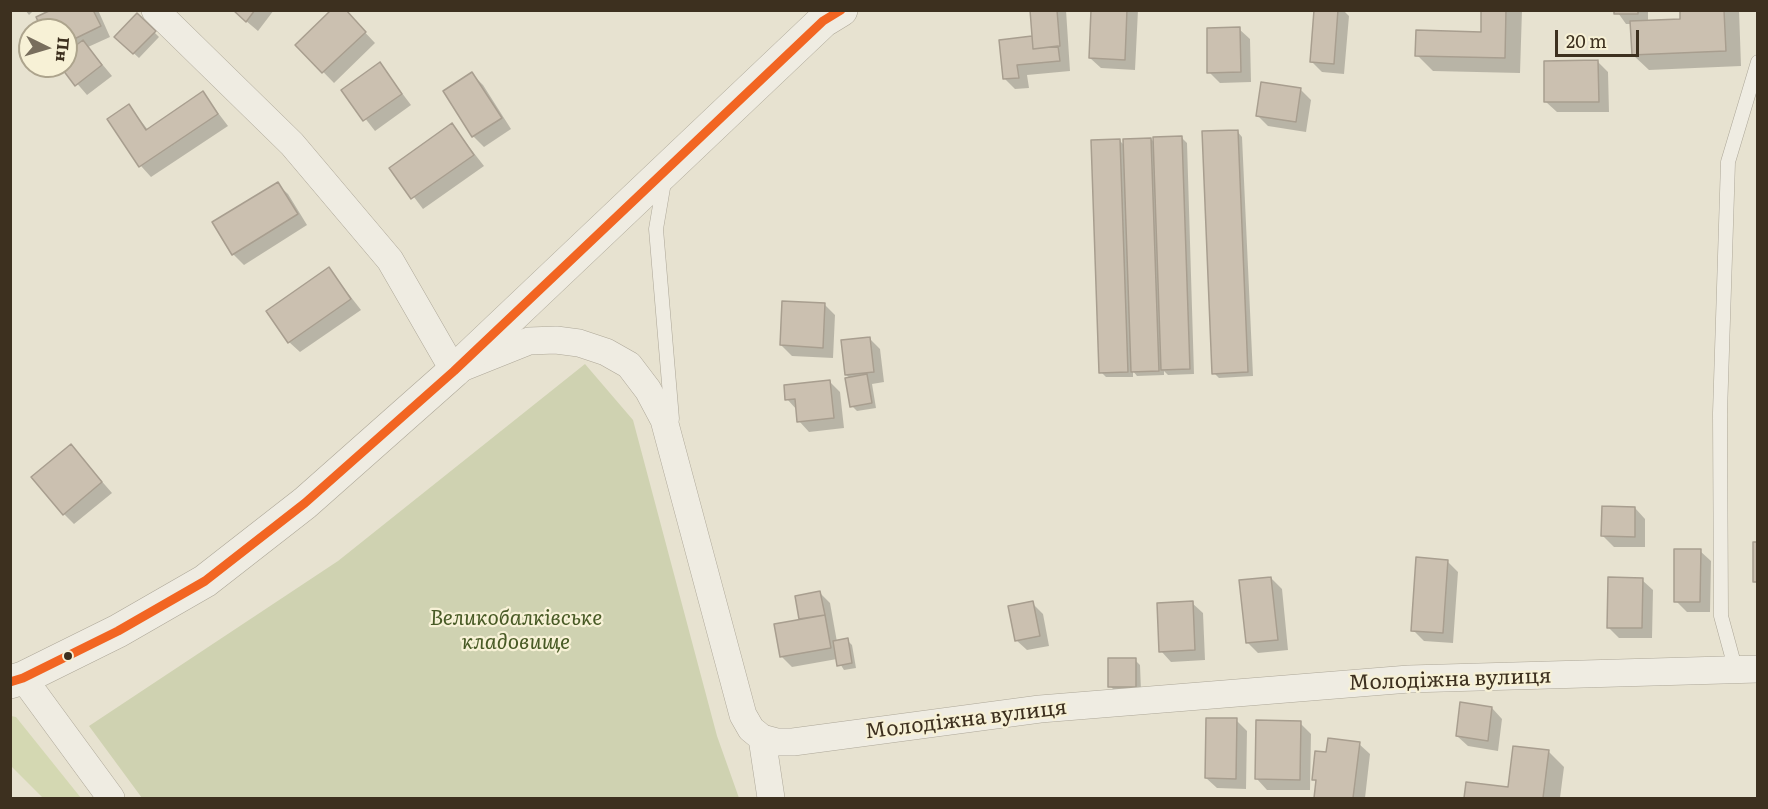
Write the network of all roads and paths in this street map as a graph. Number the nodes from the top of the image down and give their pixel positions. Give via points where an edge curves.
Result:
1 (155, 10) edge
2 (831, 14) edge
3 (1758, 62) edge
4 (667, 168) junction
5 (454, 371) junction
6 (674, 454) junction
7 (1747, 670) edge
8 (17, 680) edge
9 (762, 738) junction
10 (111, 798) edge
11 (771, 798) edge

1 - 5 street via 292,144 390,260
2 - 4 street
3 - 7 lane via 1732,142 1727,174 1720,413 1721,616
4 - 5 street
4 - 6 lane via 656,229
5 - 6 street via 529,341 579,343 606,352 629,365 648,390 664,420
5 - 8 street via 305,503 205,581 118,631
6 - 9 street via 743,715
7 - 9 street, Молодіжна вулиця via 1409,679 1040,709 793,742
8 - 10 street
9 - 11 street

